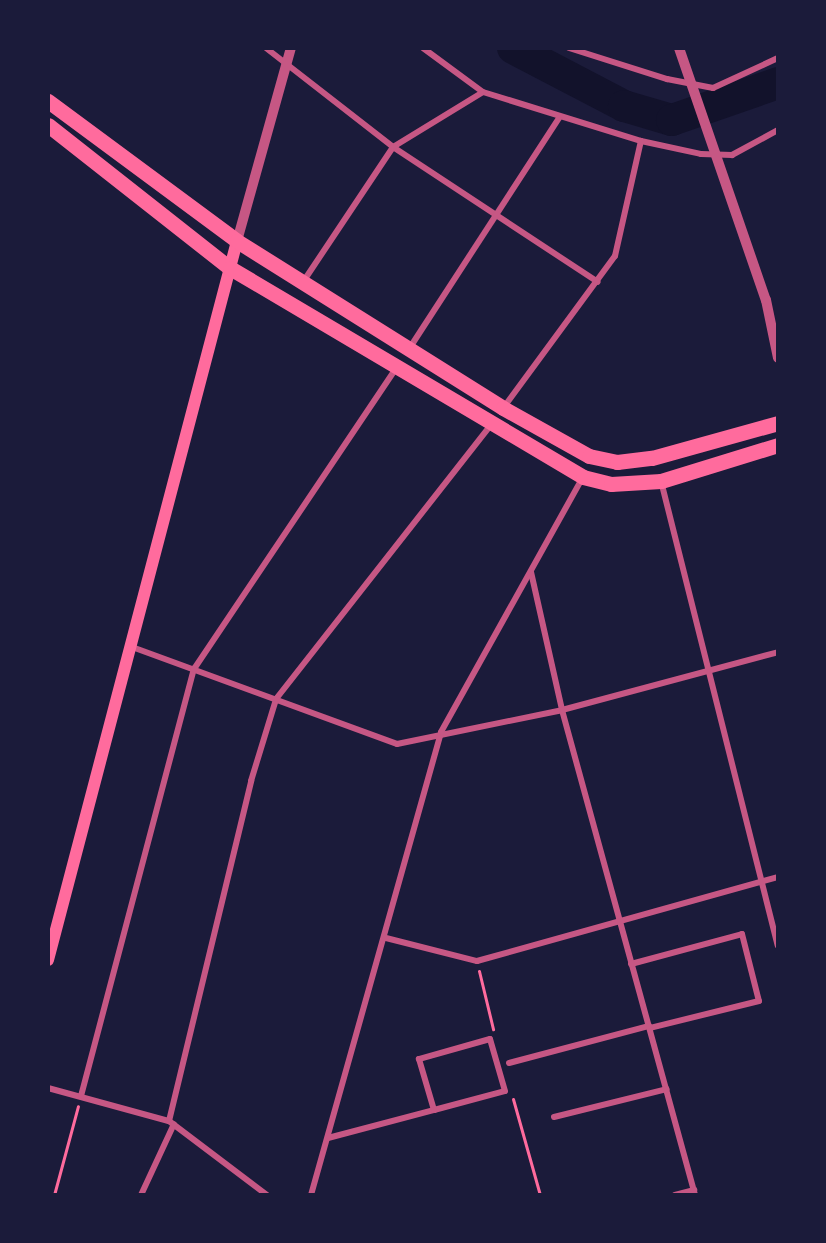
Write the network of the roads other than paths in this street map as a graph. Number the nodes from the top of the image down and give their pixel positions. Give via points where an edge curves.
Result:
1 (266, 48) edge
2 (291, 48) edge
3 (423, 48) edge
4 (569, 48) edge
5 (679, 48) edge
6 (778, 58) edge
7 (287, 65) junction
8 (695, 85) junction
9 (483, 92) junction
10 (48, 101) edge
11 (559, 118) junction
12 (48, 125) edge
13 (778, 130) edge
14 (641, 141) junction
15 (393, 147) junction
16 (717, 155) junction
17 (498, 217) junction
18 (237, 242) junction
19 (230, 268) junction
20 (598, 282) junction
21 (303, 283) junction
22 (409, 349) junction
23 (778, 358) edge
24 (396, 368) junction
25 (503, 408) junction
26 (778, 423) edge
27 (491, 425) junction
28 (778, 445) edge
29 (583, 477) junction
30 (661, 481) junction
31 (531, 572) junction
32 (132, 647) junction
33 (778, 652) edge
34 (194, 669) junction
35 (710, 670) junction
36 (276, 699) junction
37 (562, 710) junction
38 (441, 732) junction
39 (778, 877) edge
40 (760, 882) junction
41 (618, 923) junction
42 (386, 938) junction
43 (778, 946) edge
44 (48, 960) edge
45 (631, 964) junction
46 (650, 1027) junction
47 (509, 1063) dead end
48 (48, 1088) edge
49 (667, 1089) junction
50 (81, 1096) junction
51 (434, 1110) junction
52 (554, 1117) dead end
53 (171, 1123) junction
54 (328, 1138) junction
55 (695, 1193) edge
56 (141, 1195) edge
57 (267, 1195) edge
58 (311, 1195) edge
59 (675, 1195) edge

1 - 7 street
2 - 7 street
3 - 9 street
4 - 8 street
5 - 8 street
6 - 8 street via 713,88
7 - 15 street
7 - 18 street
8 - 16 street
9 - 11 street
9 - 15 street
10 - 18 main road
11 - 14 street
11 - 17 street
12 - 19 main road
13 - 16 street via 747,150
14 - 16 street
14 - 20 street via 615,256
15 - 17 street
15 - 21 street
16 - 23 street via 766,300
17 - 20 street
17 - 22 street
18 - 19 main road
18 - 21 main road
19 - 24 main road
19 - 32 main road
20 - 25 street
21 - 22 main road
22 - 25 main road
24 - 27 main road
24 - 34 street
25 - 26 main road via 589,456 617,462 652,458
27 - 29 main road
27 - 36 street
28 - 30 main road
29 - 30 main road via 611,484
29 - 31 street
30 - 35 street
31 - 37 street
31 - 38 street
32 - 34 street
32 - 44 main road
33 - 35 street
34 - 36 street
34 - 50 street
35 - 37 street
35 - 40 street
36 - 38 street via 397,744
36 - 53 street via 251,781
37 - 38 street
37 - 41 street
38 - 42 street via 412,826
39 - 40 street
40 - 41 street
40 - 43 street
41 - 42 street via 477,961
41 - 45 street
42 - 54 street
45 - 46 street
45 - 46 street via 742,934 759,1001
46 - 47 street
46 - 49 street
48 - 50 street
49 - 52 street
49 - 55 street
50 - 53 street
51 - 51 street via 505,1090 490,1040 420,1059
51 - 54 street
53 - 56 street
53 - 57 street
54 - 58 street
55 - 59 street

